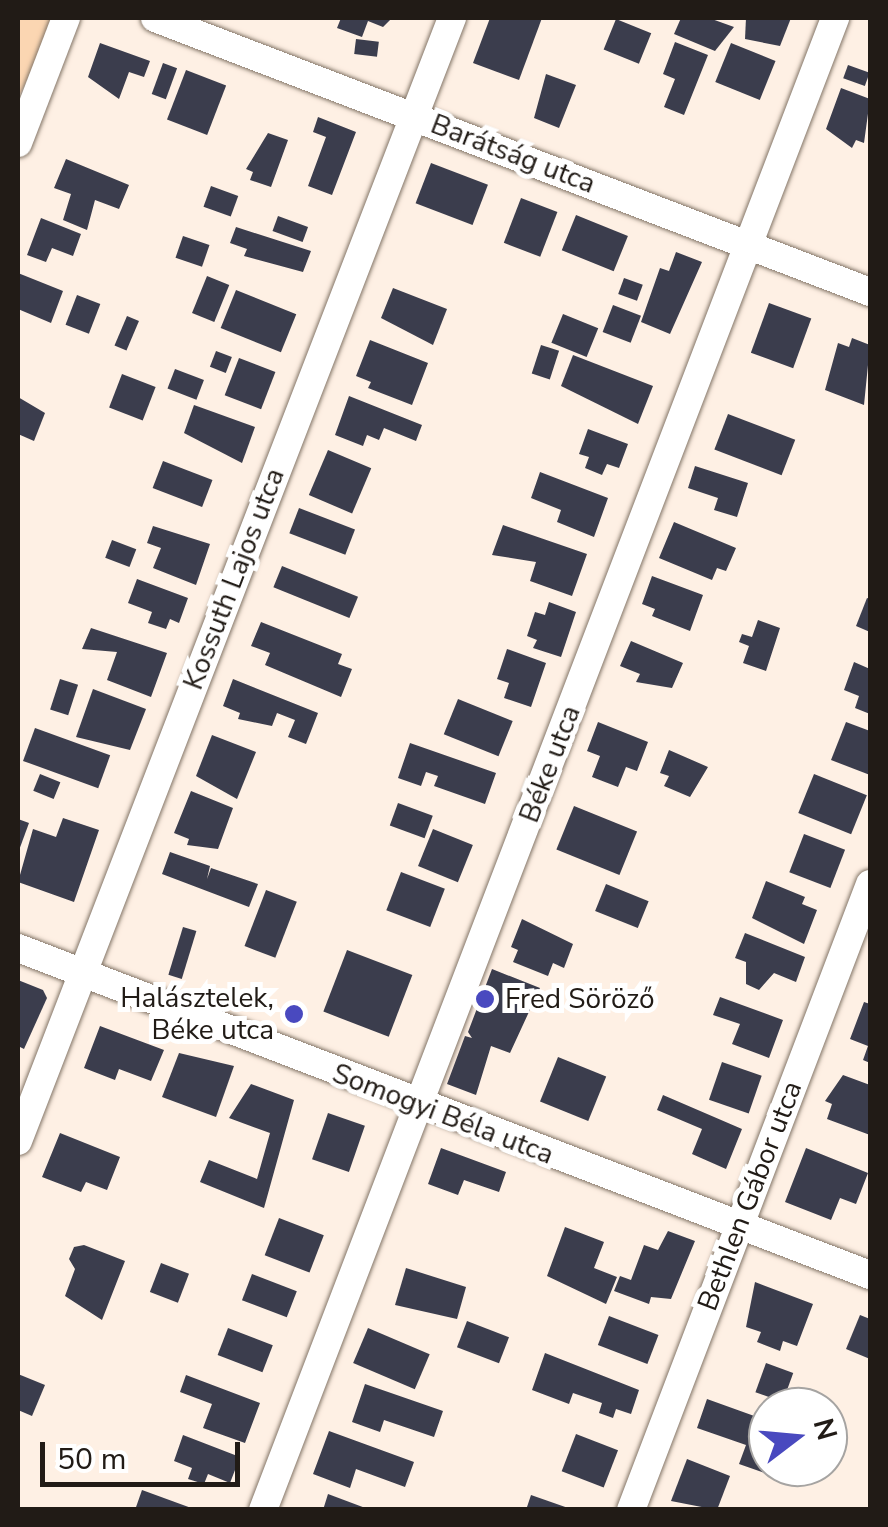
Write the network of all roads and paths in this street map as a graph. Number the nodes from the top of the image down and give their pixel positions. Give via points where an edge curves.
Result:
1 (66, 18) edge
2 (155, 18) edge
3 (452, 18) edge
4 (834, 18) edge
5 (414, 116) junction
6 (20, 128) edge
7 (747, 245) junction
8 (870, 292) edge
9 (870, 884) edge
10 (18, 948) edge
11 (81, 972) junction
12 (420, 1107) junction
13 (18, 1140) edge
14 (738, 1224) junction
15 (870, 1275) edge
16 (263, 1510) edge
17 (631, 1510) edge

1 - 6 street
2 - 5 street, Barátság utca
3 - 5 street, Kossuth Lajos utca
4 - 7 street, Béke utca
5 - 7 street, Barátság utca
5 - 11 street, Kossuth Lajos utca
7 - 8 street, Barátság utca
7 - 12 street, Béke utca
9 - 14 street, Bethlen Gábor utca
10 - 11 street, Somogyi Béla utca
11 - 12 street, Somogyi Béla utca
11 - 13 street, Kossuth Lajos utca
12 - 14 street, Somogyi Béla utca
12 - 16 street, Béke utca
14 - 15 street, Somogyi Béla utca
14 - 17 street, Bethlen Gábor utca

